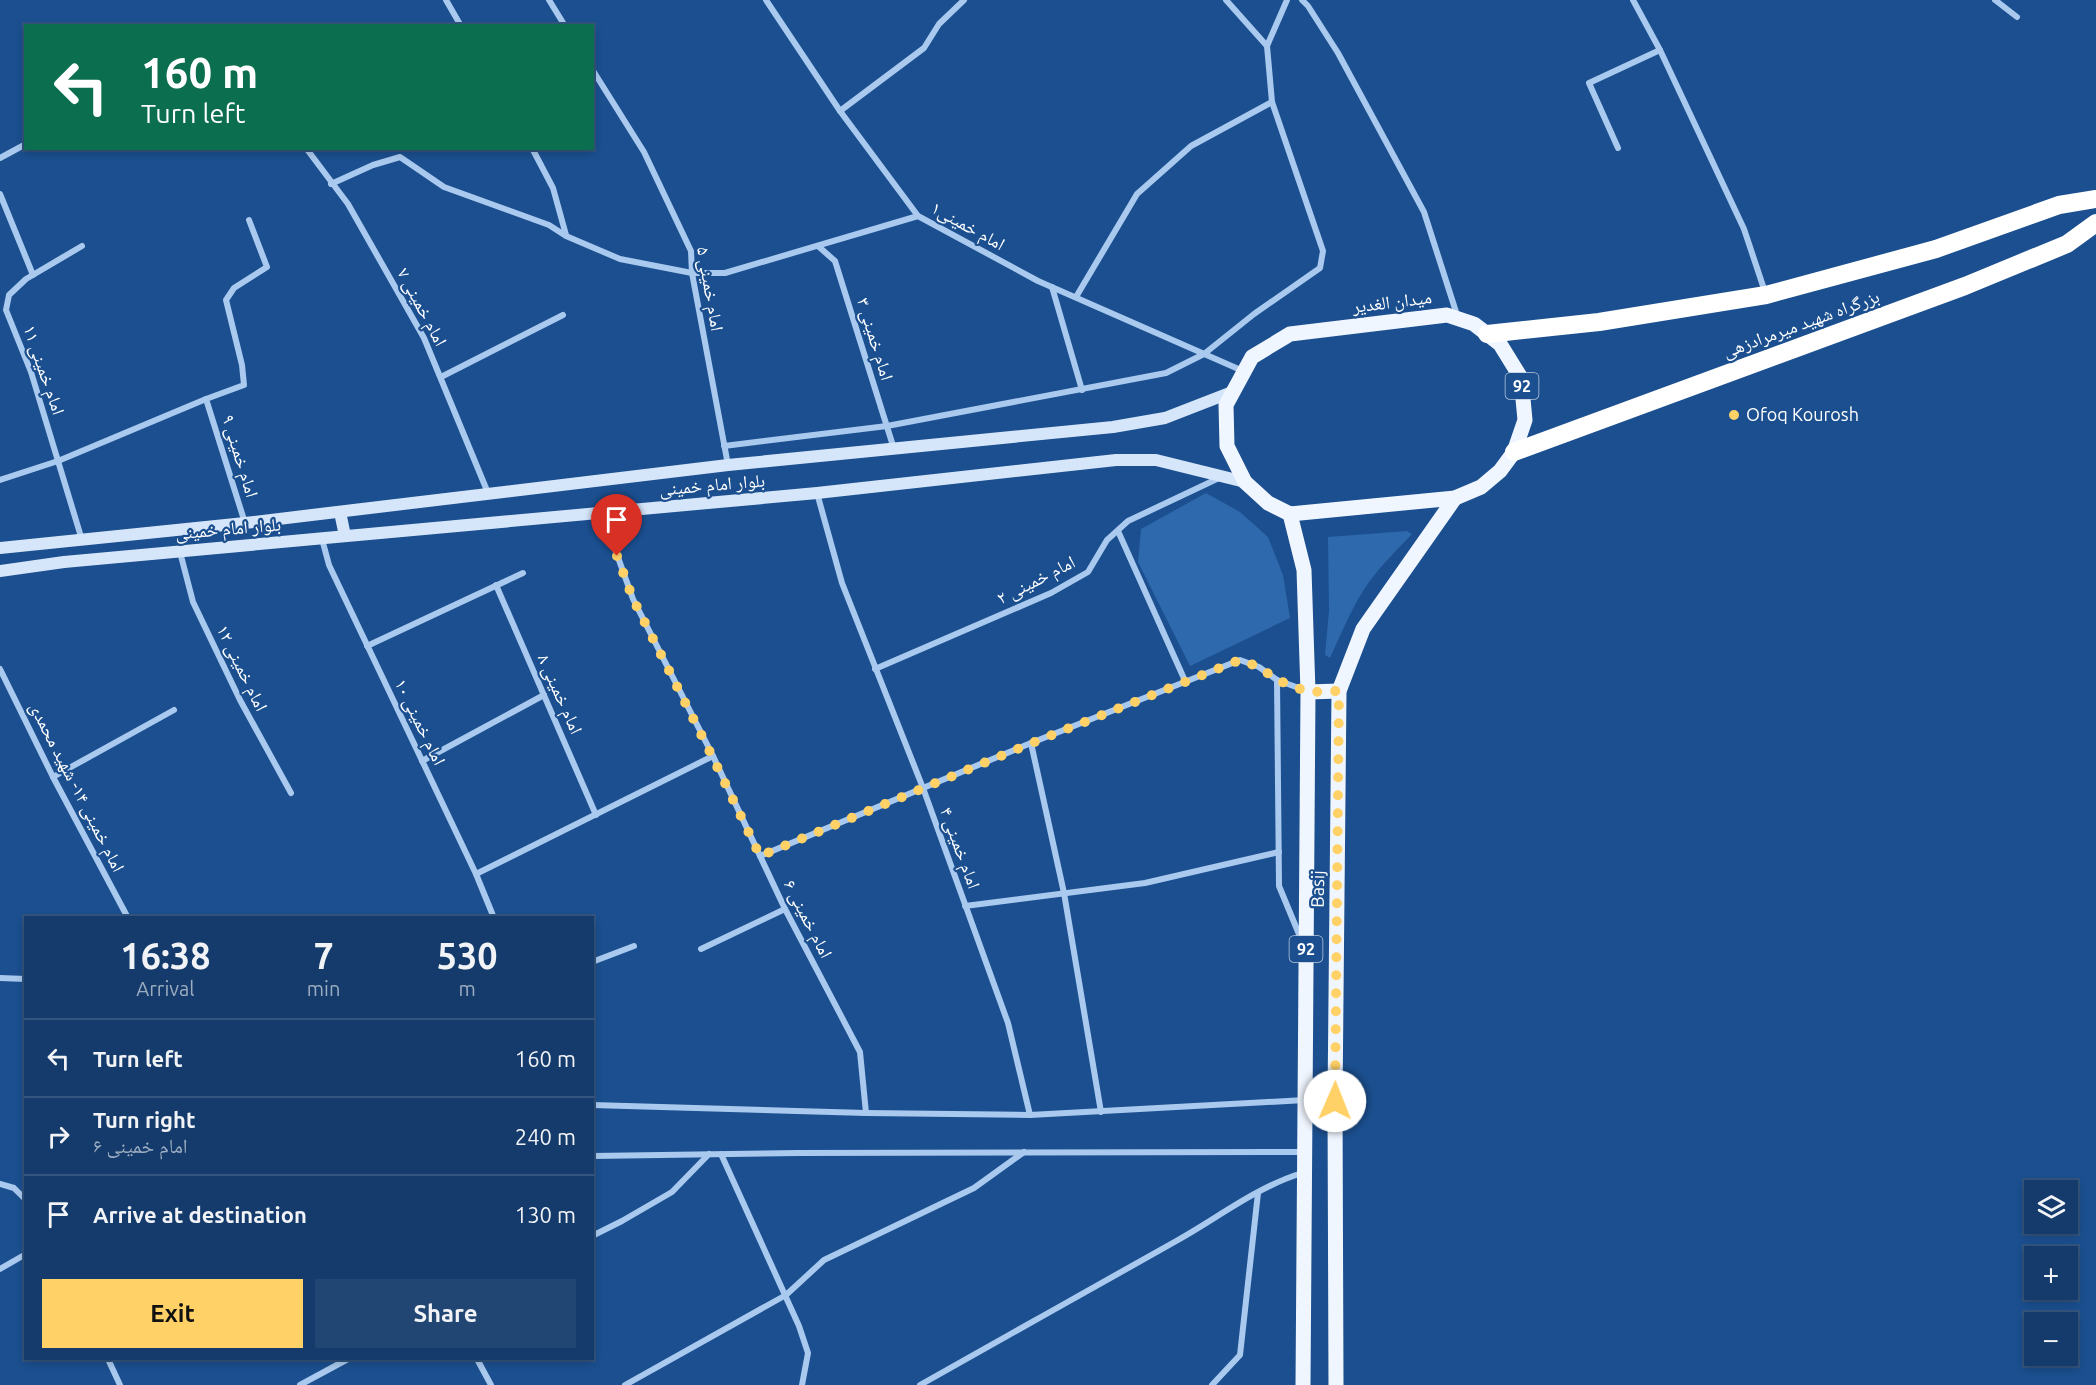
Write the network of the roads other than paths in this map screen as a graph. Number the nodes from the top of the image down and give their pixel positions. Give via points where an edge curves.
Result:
1 (446, 0) edge
2 (549, 0) edge
3 (765, 0) edge
4 (964, 0) edge
5 (1226, 0) edge
6 (1287, 0) edge
7 (1302, 0) edge
8 (1633, 0) edge
9 (1995, 0) edge
10 (2017, 17) dead end
11 (460, 24) edge
12 (564, 24) edge
13 (1267, 46) junction
14 (1660, 50) junction
15 (594, 72) edge
16 (1272, 102) junction
17 (840, 111) junction
18 (24, 145) edge
19 (1618, 148) dead end
20 (307, 150) edge
21 (533, 150) edge
22 (0, 158) edge
23 (331, 184) junction
24 (0, 194) edge
25 (2096, 199) edge
26 (918, 216) junction
27 (249, 220) dead end
28 (2096, 223) edge
29 (566, 236) junction
30 (82, 246) dead end
31 (818, 246) junction
32 (692, 273) junction
33 (33, 275) junction
34 (1052, 286) junction
35 (1766, 295) junction
36 (1076, 297) junction
37 (563, 315) dead end
38 (1458, 319) junction
39 (1487, 334) junction
40 (1204, 354) junction
41 (1244, 371) junction
42 (441, 377) junction
43 (1082, 390) junction
44 (1232, 392) junction
45 (206, 399) junction
46 (886, 426) junction
47 (724, 446) junction
48 (894, 449) junction
49 (1514, 452) junction
50 (58, 461) junction
51 (728, 465) junction
52 (1222, 476) junction
53 (0, 480) edge
54 (1245, 482) junction
55 (488, 493) junction
56 (817, 493) junction
57 (1455, 498) junction
58 (340, 512) junction
59 (602, 513) junction
60 (1290, 514) junction
61 (245, 523) junction
62 (1118, 531) junction
63 (345, 536) junction
64 (322, 538) junction
65 (82, 540) junction
66 (0, 548) edge
67 (179, 551) junction
68 (0, 571) edge
69 (523, 573) dead end
70 (496, 585) junction
71 (367, 646) junction
72 (0, 669) edge
73 (875, 669) junction
74 (1277, 680) junction
75 (1186, 683) junction
76 (1339, 691) junction
77 (1308, 692) junction
78 (544, 695) junction
79 (174, 710) dead end
80 (1032, 743) junction
81 (712, 756) junction
82 (422, 761) junction
83 (53, 777) junction
84 (923, 788) junction
85 (291, 794) dead end
86 (596, 814) junction
87 (1279, 852) junction
88 (760, 856) junction
89 (476, 874) junction
90 (1064, 893) junction
91 (965, 906) junction
92 (785, 909) junction
93 (127, 916) edge
94 (493, 916) edge
95 (634, 946) dead end
96 (701, 949) dead end
97 (1306, 953) junction
98 (594, 961) edge
99 (0, 978) edge
100 (24, 979) edge
101 (1305, 1100) junction
102 (594, 1105) edge
103 (1101, 1112) junction
104 (866, 1113) junction
105 (1030, 1115) junction
106 (1024, 1152) junction
107 (1305, 1152) junction
108 (709, 1154) junction
109 (721, 1154) junction
110 (594, 1156) edge
111 (1305, 1173) junction
112 (0, 1184) edge
113 (1258, 1193) junction
114 (24, 1198) edge
115 (594, 1235) edge
116 (24, 1255) edge
117 (0, 1269) edge
118 (786, 1295) junction
119 (108, 1360) edge
120 (346, 1360) edge
121 (478, 1360) edge
122 (120, 1385) edge
123 (300, 1385) edge
124 (491, 1385) edge
125 (625, 1385) edge
126 (802, 1385) edge
127 (920, 1385) edge
128 (1212, 1385) edge
129 (1303, 1385) edge
130 (1336, 1385) edge

1 - 11 street
2 - 12 street
3 - 17 street, امام خمینی۱
4 - 17 street via 939,24 924,48
5 - 13 street
6 - 13 street
7 - 38 street via 1338,53 1424,212
8 - 14 street
9 - 10 street
13 - 16 street
14 - 19 street via 1589,83
14 - 35 street via 1744,229
15 - 32 street, امام خمینی ۵ via 644,152 691,251
16 - 36 street via 1191,146 1137,194
16 - 40 street via 1323,251 1320,268
17 - 26 street, امام خمینی۱
18 - 22 street
20 - 23 street, امام خمینی ۷
21 - 29 street via 553,188
23 - 29 street via 400,157 444,187 549,225
23 - 42 street, امام خمینی ۷ via 348,204 424,338
24 - 33 street
25 - 35 highway, بزرگراه شهید میرمرادزهی via 2059,206 1936,249
26 - 31 street
26 - 34 street, امام خمینی۱
27 - 45 street via 267,267 234,288 226,300 244,385
28 - 49 highway, بزرگراه شهید میرمرادزهی via 2067,244 1965,286
29 - 32 street via 620,259
30 - 33 street, امام خمینی ۱۱
31 - 32 street via 725,273
31 - 46 street, امام خمینی ۳ via 836,261
32 - 47 street, امام خمینی ۵
33 - 50 street, امام خمینی ۱۱ via 9,295 6,310 31,372
34 - 36 street, امام خمینی۱
34 - 43 street
35 - 39 highway, بزرگراه شهید میرمرادزهی via 1599,322
36 - 40 street, امام خمینی۱
37 - 42 street
38 - 39 main road, میدان الغدیر / 92
38 - 41 main road, میدان الغدیر / 92 via 1447,315 1290,334 1252,357
39 - 49 main road, میدان الغدیر / 92 via 1500,344 1521,378 1525,420
40 - 41 street, امام خمینی۱
40 - 43 street via 1166,373
41 - 44 main road, میدان الغدیر / 92
42 - 55 street, امام خمینی ۷
43 - 46 street
44 - 48 main road, بلوار امام خمینی via 1165,418 1113,427
44 - 54 main road, میدان الغدیر / 92 via 1226,405 1227,446
45 - 50 street
45 - 61 street, امام خمینی ۹
46 - 47 street
46 - 48 street, امام خمینی ۳
47 - 51 street, امام خمینی ۵
48 - 51 main road, بلوار امام خمینی
49 - 57 main road, میدان الغدیر / 92 via 1481,487
50 - 53 street
50 - 65 street, امام خمینی ۱۱
51 - 55 main road, بلوار امام خمینی
52 - 54 main road, بلوار امام خمینی
52 - 56 main road, بلوار امام خمینی via 1155,460 1116,460
52 - 62 street, امام خمینی ۲ via 1128,521
54 - 60 main road, میدان الغدیر / 92 via 1268,503
55 - 58 main road, بلوار امام خمینی
56 - 59 main road, بلوار امام خمینی
56 - 73 street, امام خمینی ۴ via 842,583
57 - 60 main road, میدان الغدیر / 92
57 - 76 main road, Basij / 92 via 1363,629
58 - 61 main road, بلوار امام خمینی
58 - 63 main road
59 - 63 main road, بلوار امام خمینی
59 - 81 street, امام خمینی ۶ via 633,599
60 - 77 main road, Basij / 92 via 1304,570
61 - 65 main road, بلوار امام خمینی
62 - 73 street, امام خمینی ۲ via 1107,540 1088,572 1051,593
62 - 75 street
63 - 64 main road, بلوار امام خمینی
64 - 67 main road, بلوار امام خمینی
64 - 71 street, امام خمینی ۱۰ via 329,565
65 - 66 main road, بلوار امام خمینی
67 - 68 main road, بلوار امام خمینی
67 - 85 street, امام خمینی ۱۲ via 193,602
69 - 70 street
70 - 71 street
70 - 78 street, امام خمینی ۸
71 - 82 street, امام خمینی ۱۰
72 - 83 street, امام خمینی ۱۴- شهید محمدی
73 - 84 street, امام خمینی ۴
74 - 75 street via 1240,660
74 - 77 street
74 - 87 street
75 - 80 street
76 - 77 main road
76 - 130 main road, Basij / 92
77 - 97 main road, Basij / 92
78 - 82 street
78 - 86 street, امام خمینی ۸
79 - 83 street
80 - 84 street
80 - 90 street
81 - 86 street
81 - 88 street, امام خمینی ۶
82 - 89 street, امام خمینی ۱۰
83 - 93 street, امام خمینی ۱۴- شهید محمدی
84 - 88 street
84 - 91 street, امام خمینی ۴
86 - 89 street
87 - 90 street via 1145,882
87 - 97 street via 1279,886
88 - 92 street, امام خمینی ۶
89 - 94 street, امام خمینی ۱۰
90 - 91 street
90 - 103 street
91 - 105 street, امام خمینی ۴ via 1008,1023
92 - 96 street
92 - 104 street, امام خمینی ۶ via 860,1052
95 - 98 street
97 - 101 main road, Basij / 92
99 - 100 street
101 - 103 street
101 - 107 main road, Basij / 92
102 - 104 street
103 - 105 street
104 - 105 street
106 - 107 street
106 - 109 street
106 - 118 street via 974,1188 824,1260
107 - 111 main road, Basij / 92
108 - 109 street
108 - 110 street
108 - 115 street via 672,1192
109 - 118 street
111 - 113 street via 1280,1180
111 - 129 main road, Basij / 92
112 - 114 street via 14,1188
113 - 127 street
113 - 128 street via 1240,1354
116 - 117 street
118 - 125 street
118 - 126 street via 808,1353
119 - 122 street
120 - 123 street
121 - 124 street

